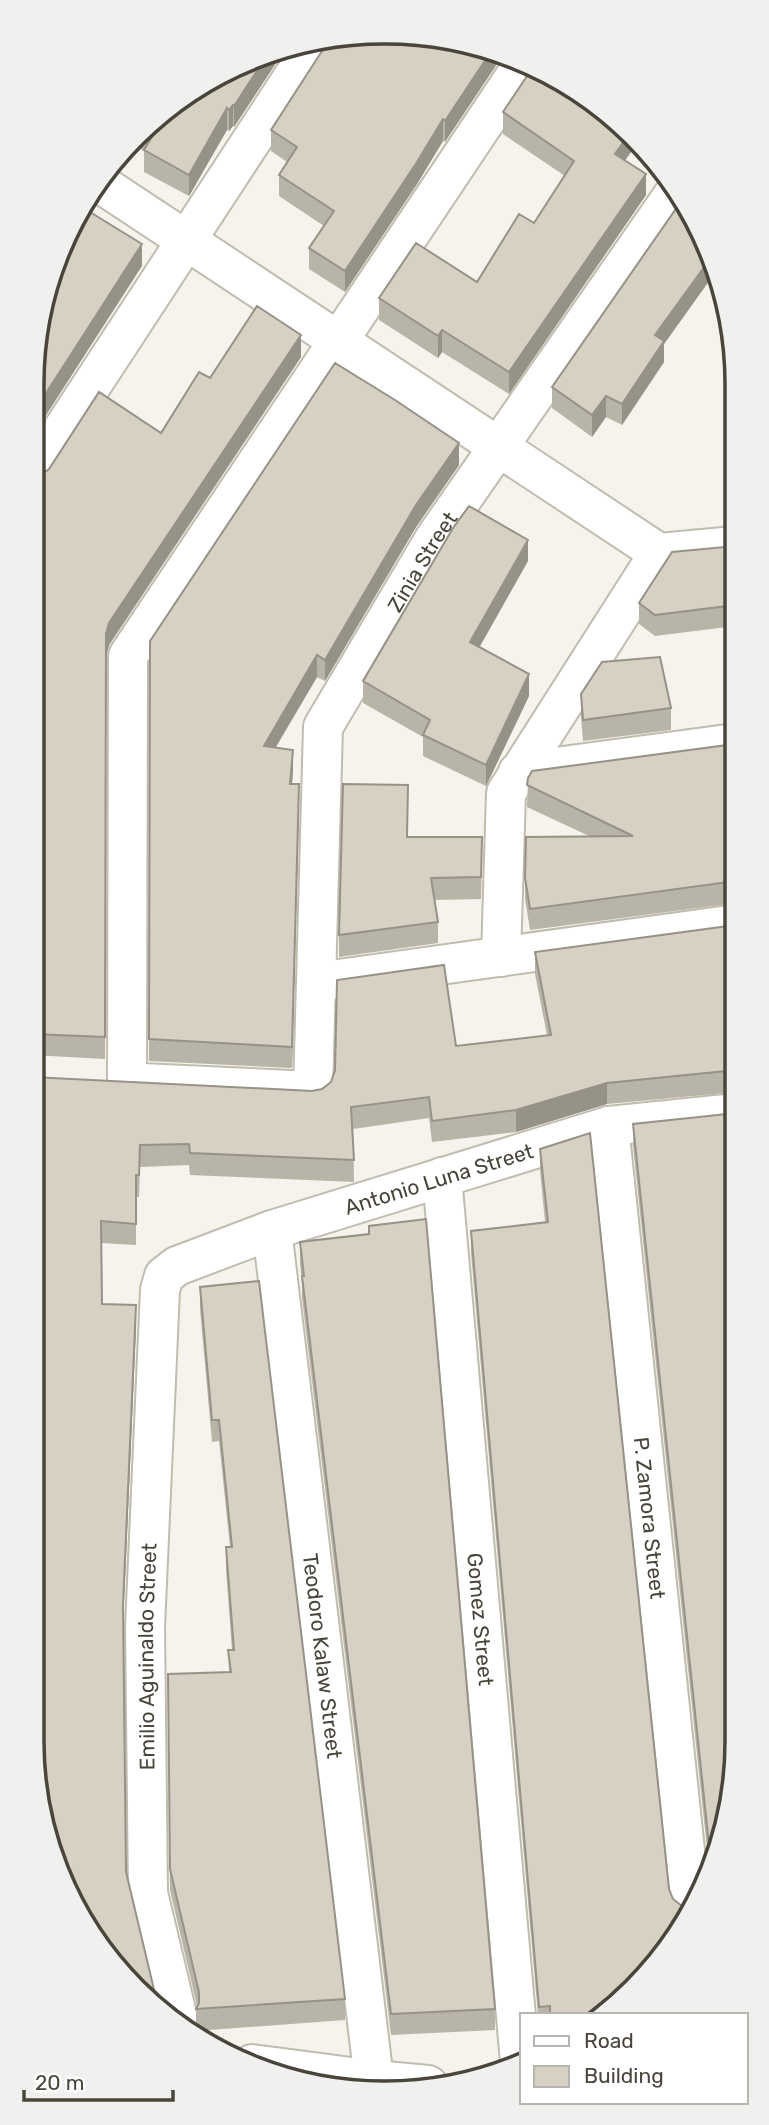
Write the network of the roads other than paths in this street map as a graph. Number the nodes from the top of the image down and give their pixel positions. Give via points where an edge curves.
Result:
1 (310, 52) edge
2 (518, 71) edge
3 (106, 187) edge
4 (670, 199) edge
5 (187, 240) junction
6 (338, 341) junction
7 (498, 447) junction
8 (44, 460) edge
9 (725, 547) edge
10 (659, 553) junction
11 (725, 744) edge
12 (518, 772) junction
13 (725, 926) edge
14 (501, 957) junction
15 (317, 982) junction
16 (89, 1080) edge
17 (127, 1082) junction
18 (725, 1115) edge
19 (609, 1126) junction
20 (442, 1177) junction
21 (272, 1230) junction
22 (160, 1290) joint
23 (689, 1892) edge
24 (176, 2010) edge
25 (519, 2053) edge
26 (295, 2070) edge
27 (374, 2080) junction
28 (385, 2081) edge

1 - 5 street
2 - 6 street
3 - 5 street
4 - 7 street, Zinia Street
5 - 6 street
5 - 8 street
6 - 7 street
6 - 17 street via 128,656
7 - 10 street
7 - 15 street, Zinia Street via 435,538 323,727
9 - 10 street
10 - 12 street
11 - 12 street
12 - 14 street via 506,793
13 - 14 street
14 - 15 street
15 - 17 street, Zinia Street via 313,1091
16 - 17 street
18 - 19 street, Antonio Luna Street
19 - 20 street, Antonio Luna Street
19 - 23 street, P. Zamora Street
20 - 21 street, Antonio Luna Street
20 - 25 street, Gomez Street
21 - 22 street, Antonio Luna Street via 177,1266 164,1276
21 - 27 street, Teodoro Kalaw Street
22 - 24 street, Emilio Aguinaldo Street via 145,1627 148,1893
26 - 27 street
27 - 28 street

